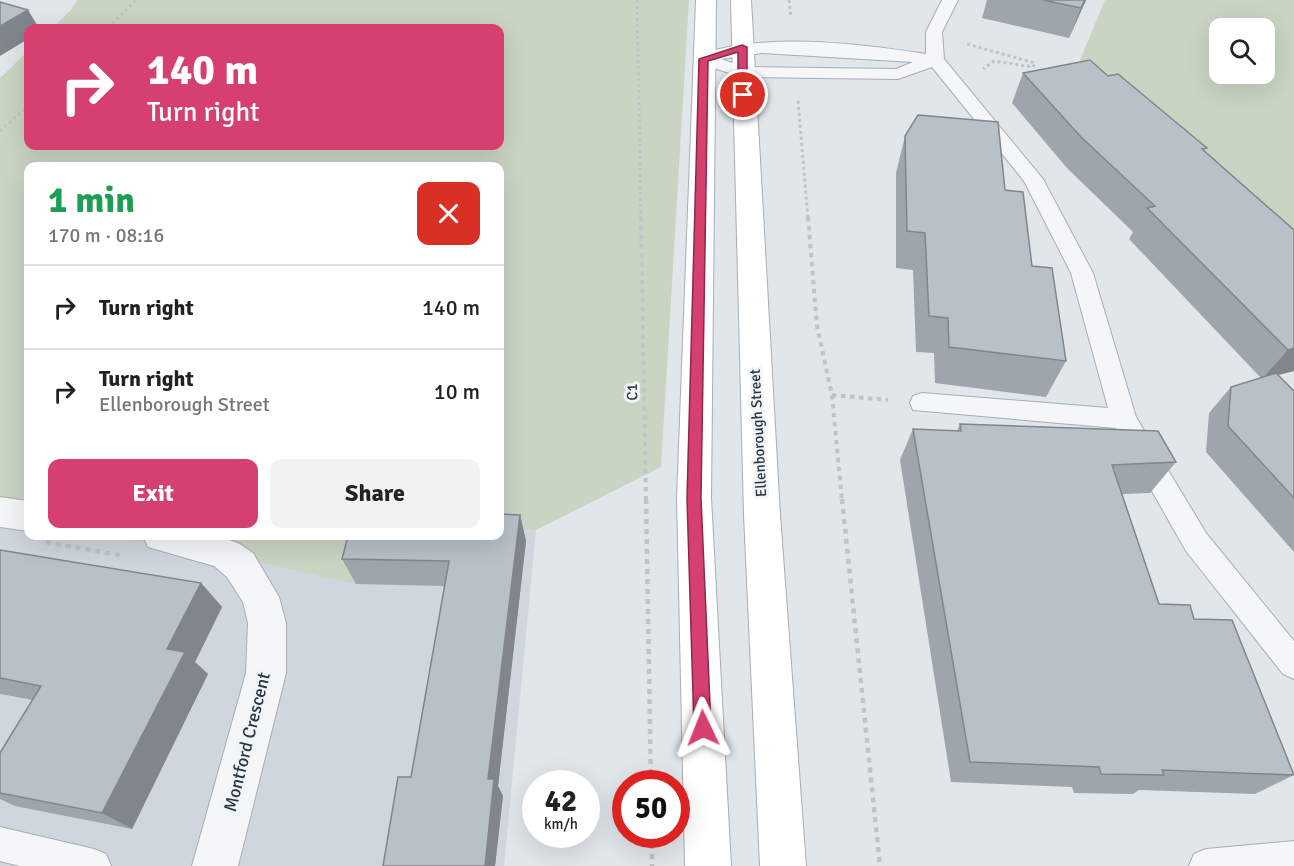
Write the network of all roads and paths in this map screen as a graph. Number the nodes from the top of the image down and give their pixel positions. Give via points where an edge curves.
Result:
1 (136, 0) edge
2 (637, 0) edge
3 (706, 0) edge
4 (741, 0) edge
5 (789, 0) edge
6 (950, 0) edge
7 (112, 24) edge
8 (934, 32) junction
9 (793, 49) junction
10 (704, 59) junction
11 (742, 60) junction
12 (935, 60) junction
13 (795, 73) junction
14 (951, 80) junction
15 (24, 110) edge
16 (0, 131) edge
17 (832, 396) junction
18 (922, 404) joint
19 (1124, 419) junction
20 (0, 512) edge
21 (24, 524) edge
22 (104, 540) edge
23 (147, 547) edge
24 (1294, 664) edge
25 (651, 770) edge
26 (0, 844) edge
27 (652, 848) edge
28 (1294, 858) edge
29 (94, 866) edge
30 (215, 866) edge
31 (652, 866) edge
32 (708, 866) edge
33 (783, 866) edge
34 (880, 866) edge
35 (1206, 866) edge

1 - 7 path
2 - 25 path, C1
3 - 10 main road
4 - 11 main road, Ellenborough Street
5 - 9 path
6 - 8 lane
8 - 12 lane
8 - 14 path via 1035,63 1034,67 1027,67 994,61 970,75
9 - 11 lane
9 - 12 lane via 881,52
10 - 11 lane
10 - 32 main road via 694,498
11 - 13 lane
11 - 33 main road, Ellenborough Street via 762,515
12 - 13 lane via 898,74
12 - 14 lane
13 - 17 path via 818,326
14 - 19 lane via 1033,179 1082,273
15 - 16 path
17 - 18 path
17 - 34 path
18 - 19 lane
19 - 24 lane via 1196,542
20 - 21 street
22 - 23 path
23 - 30 street, Montford Crescent via 210,548 227,555 240,565 260,597 267,623 269,648 262,694
26 - 29 lane
27 - 31 path
28 - 35 lane

